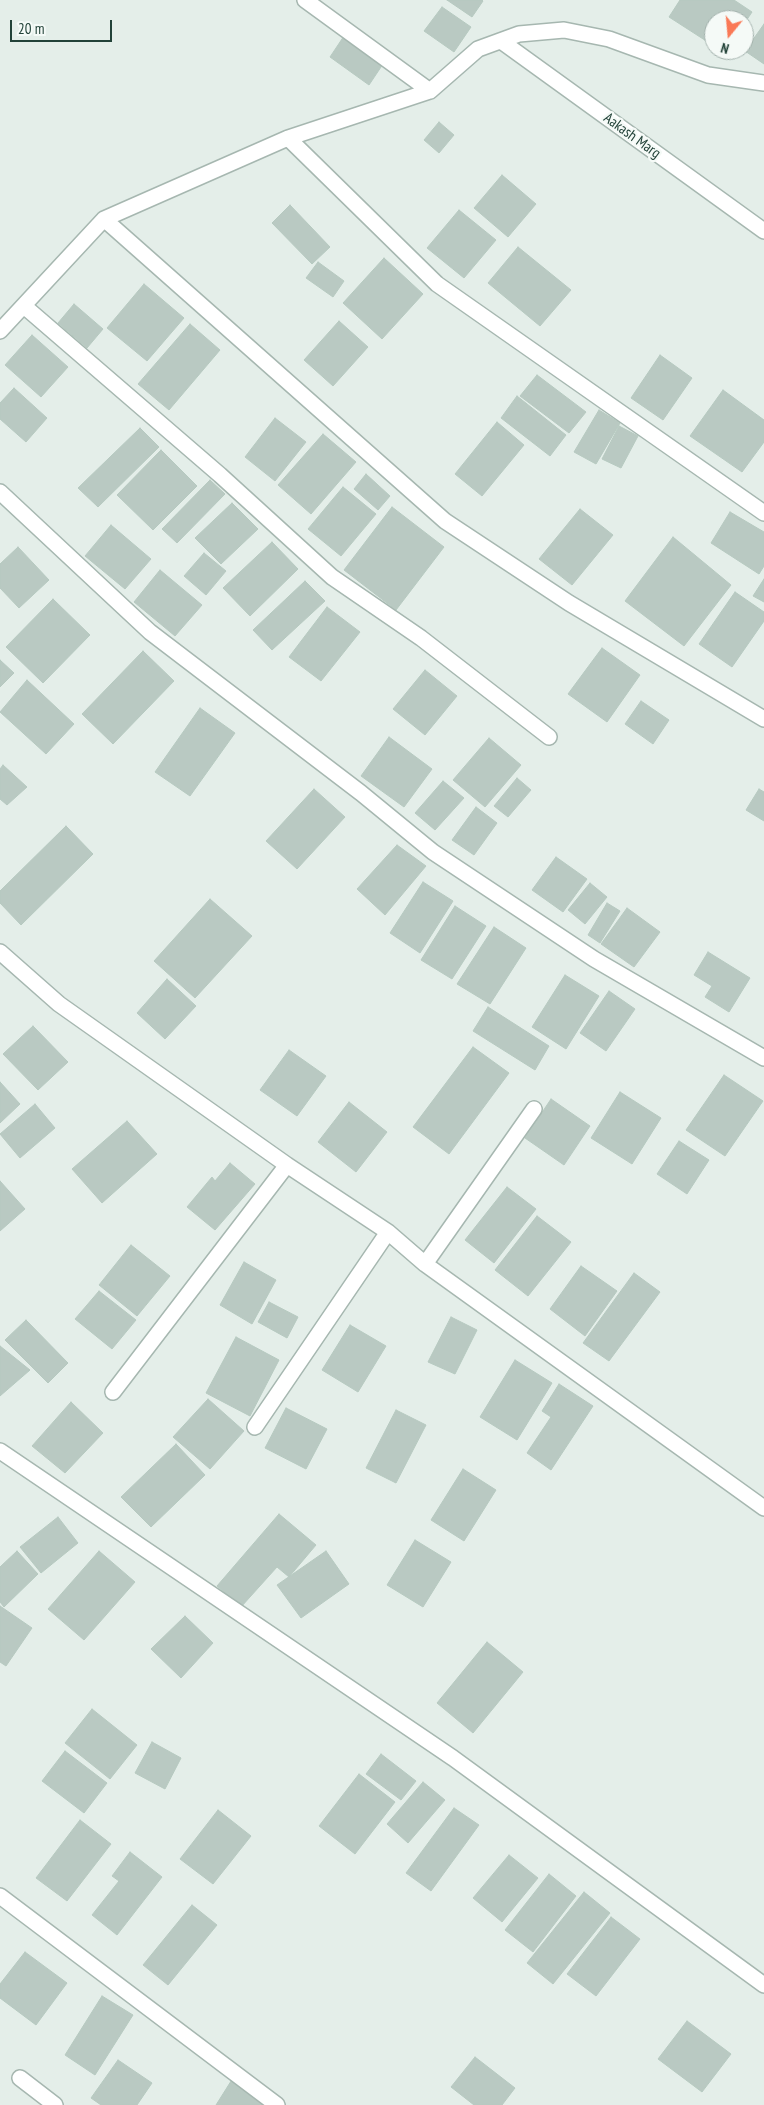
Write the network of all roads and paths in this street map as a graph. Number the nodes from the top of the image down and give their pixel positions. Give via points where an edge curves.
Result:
1 (305, 0) edge
2 (501, 41) junction
3 (764, 82) edge
4 (430, 91) junction
5 (288, 138) junction
6 (104, 219) junction
7 (764, 231) edge
8 (24, 306) junction
9 (0, 331) edge
10 (0, 492) edge
11 (764, 512) edge
12 (764, 719) edge
13 (549, 737) dead end
14 (0, 952) edge
15 (764, 1058) edge
16 (534, 1109) dead end
17 (287, 1165) junction
18 (388, 1232) junction
19 (425, 1264) junction
20 (113, 1392) dead end
21 (255, 1427) dead end
22 (0, 1451) edge
23 (764, 1508) edge
24 (0, 1896) edge
25 (764, 1986) edge
26 (20, 2078) dead end
27 (55, 2105) edge
28 (277, 2105) edge

1 - 4 street
2 - 3 street via 519,34 564,30 610,39 708,75
2 - 4 street via 478,49
2 - 7 street, Aakash Marg
4 - 5 street
5 - 6 street
5 - 11 street via 437,284
6 - 8 street
6 - 12 street via 445,521 569,603
8 - 9 street
8 - 13 street via 220,475 332,577 420,638
10 - 15 street via 150,632 433,852 594,959
14 - 17 street via 59,1004
16 - 19 street
17 - 18 street
17 - 20 street
18 - 19 street
18 - 21 street
19 - 23 street
22 - 25 street via 453,1758
24 - 28 street
26 - 27 street

